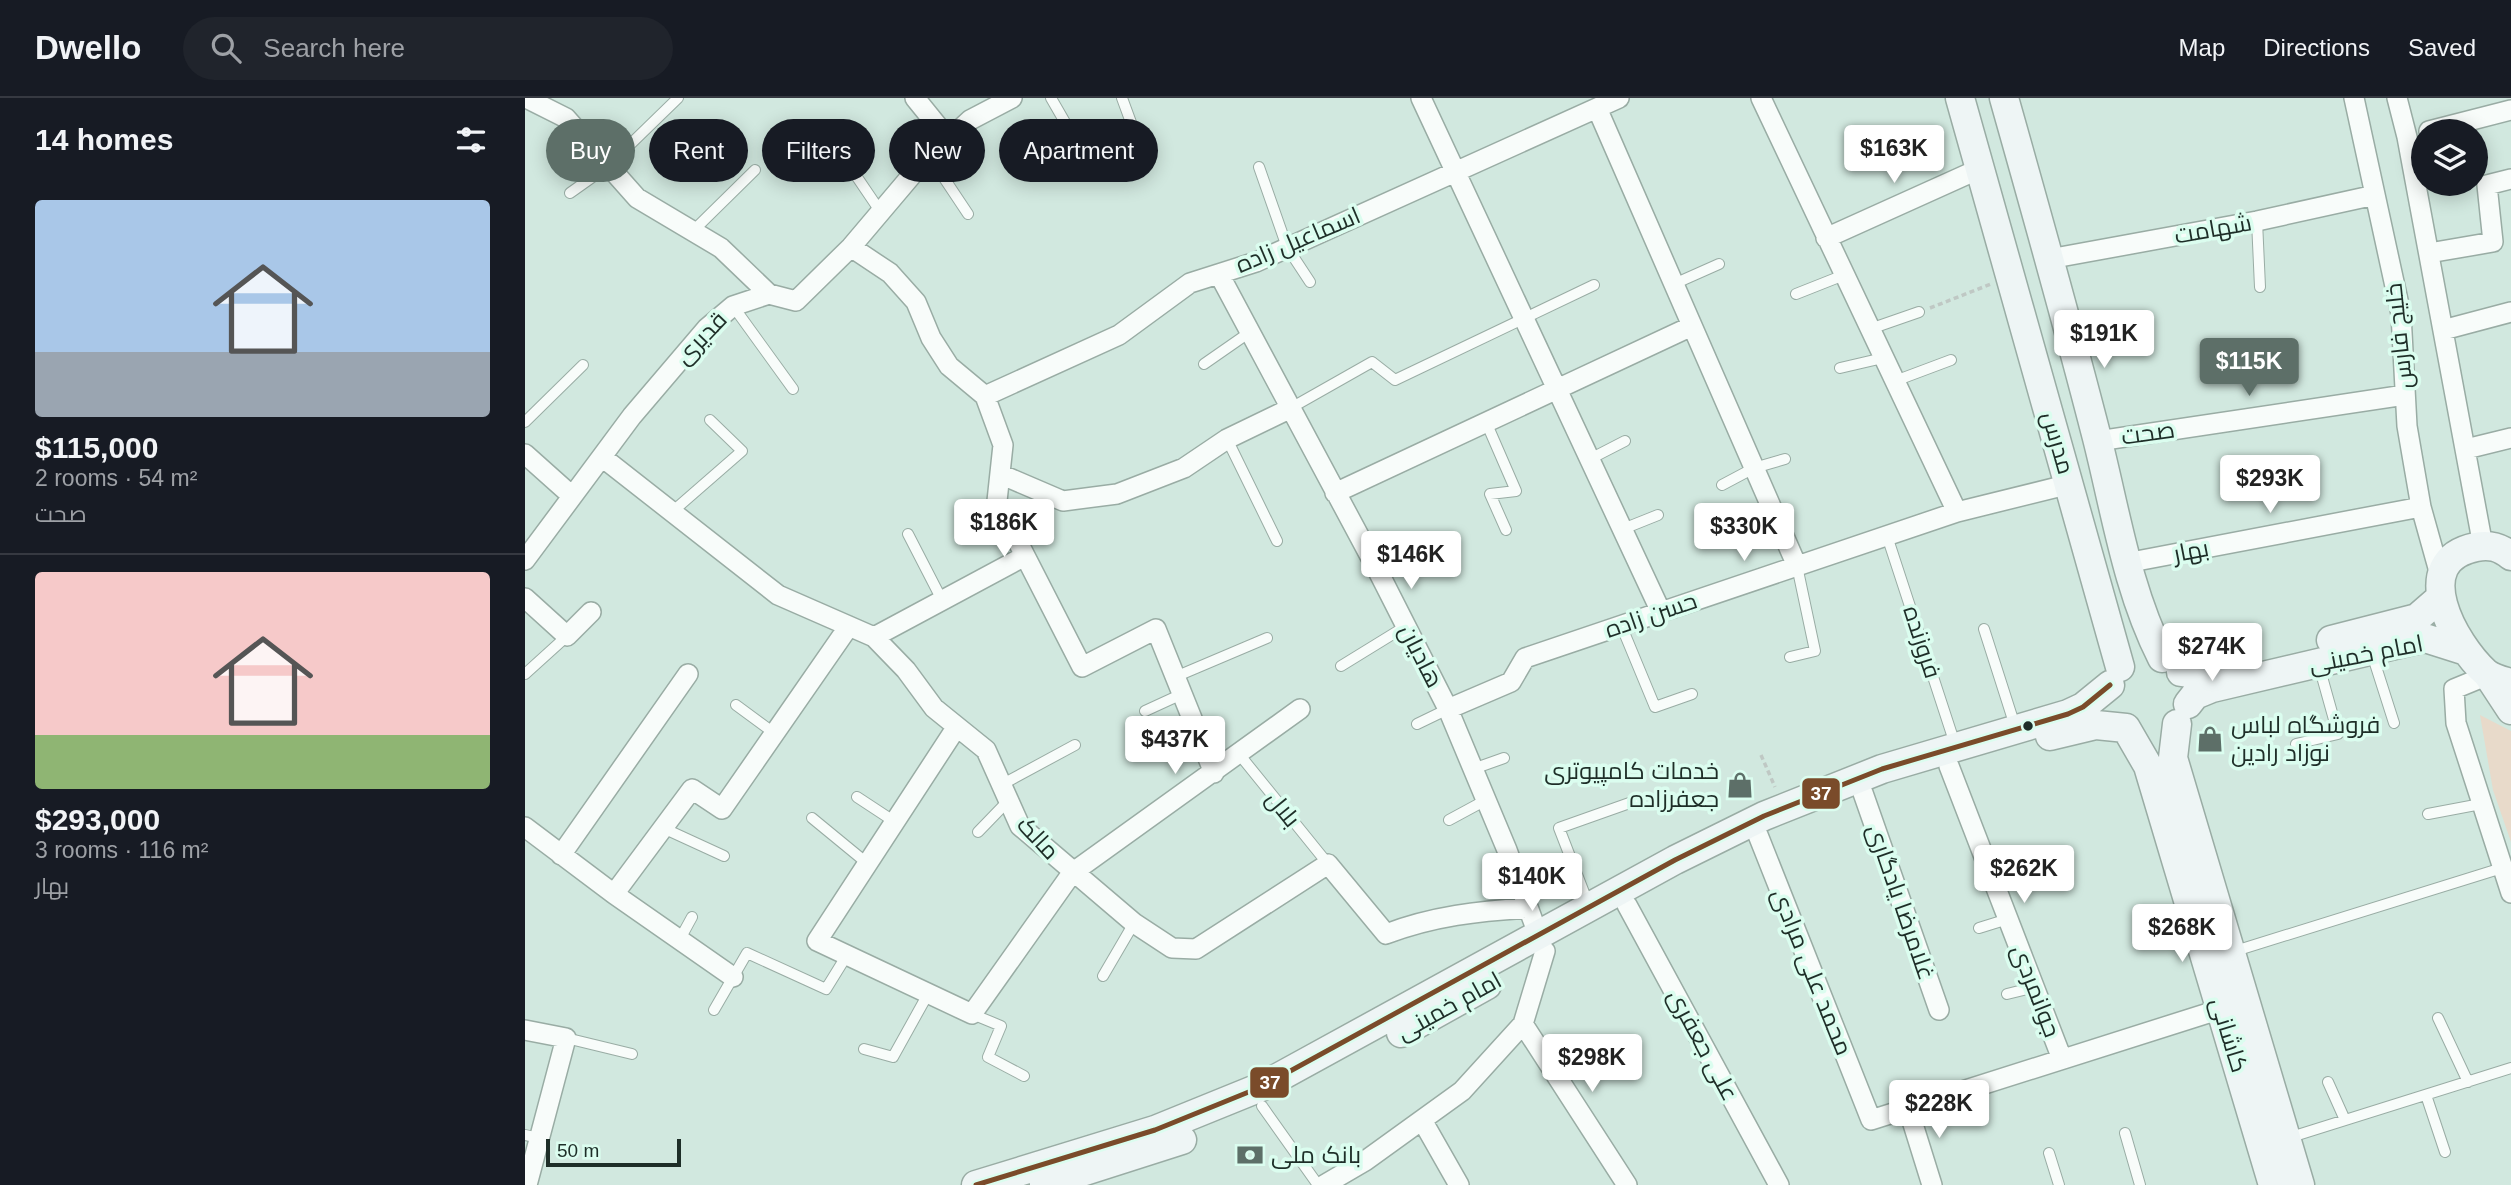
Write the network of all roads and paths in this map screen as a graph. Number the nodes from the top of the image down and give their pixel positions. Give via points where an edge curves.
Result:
1 (526, 98) edge
2 (678, 98) edge
3 (915, 98) edge
4 (1012, 98) edge
5 (1051, 98) edge
6 (1122, 98) edge
7 (1421, 98) edge
8 (1619, 98) edge
9 (1761, 98) edge
10 (1960, 98) edge
11 (2004, 98) edge
12 (2354, 98) edge
13 (2397, 98) edge
14 (1597, 108) junction
15 (2511, 110) edge
16 (567, 119) edge
17 (932, 119) edge
18 (972, 119) edge
19 (1063, 119) edge
20 (1130, 119) edge
21 (2476, 119) edge
22 (2411, 127) edge
23 (635, 140) edge
24 (1259, 167) dead end
25 (1979, 169) junction
26 (755, 170) dead end
27 (1455, 170) junction
28 (2511, 179) edge
29 (585, 182) edge
30 (622, 182) edge
31 (860, 182) edge
32 (907, 182) edge
33 (947, 182) edge
34 (570, 193) dead end
35 (2375, 195) junction
36 (2422, 196) edge
37 (880, 211) junction
38 (968, 214) dead end
39 (2257, 221) junction
40 (693, 231) junction
41 (1826, 238) junction
42 (851, 247) junction
43 (1287, 247) junction
44 (2429, 253) junction
45 (2049, 259) junction
46 (1719, 264) dead end
47 (1219, 274) junction
48 (1844, 275) junction
49 (2010, 277) junction
50 (1310, 282) dead end
51 (1674, 284) junction
52 (1594, 285) dead end
53 (2260, 288) dead end
54 (769, 294) junction
55 (1796, 294) dead end
56 (733, 306) junction
57 (1919, 312) joint
58 (2511, 312) edge
59 (1524, 318) junction
60 (1692, 326) junction
61 (1870, 330) junction
62 (2443, 330) junction
63 (1249, 332) junction
64 (1883, 358) junction
65 (1951, 360) dead end
66 (1204, 364) dead end
67 (583, 365) dead end
68 (1840, 368) dead end
69 (1895, 381) junction
70 (1558, 388) junction
71 (793, 389) dead end
72 (985, 396) junction
73 (2405, 396) junction
74 (1289, 409) junction
75 (710, 420) dead end
76 (525, 422) edge
77 (1486, 422) junction
78 (2511, 438) edge
79 (1227, 439) junction
80 (1625, 441) dead end
81 (2098, 441) junction
82 (2466, 449) junction
83 (525, 454) edge
84 (602, 457) junction
85 (1590, 458) junction
86 (1785, 459) dead end
87 (1754, 468) junction
88 (1000, 474) junction
89 (2070, 484) junction
90 (1722, 485) dead end
91 (1335, 493) junction
92 (572, 496) junction
93 (2420, 506) junction
94 (672, 512) junction
95 (1957, 512) junction
96 (1658, 515) dead end
97 (1623, 528) junction
98 (1506, 530) dead end
99 (908, 534) dead end
100 (1887, 536) junction
101 (1277, 541) dead end
102 (2502, 549) edge
103 (1025, 556) junction
104 (525, 561) edge
105 (2126, 563) junction
106 (1797, 566) junction
107 (2440, 586) junction
108 (525, 598) edge
109 (942, 600) junction
110 (591, 612) dead end
111 (1661, 612) junction
112 (1621, 625) junction
113 (849, 626) junction
114 (1406, 626) junction
115 (1985, 629) dead end
116 (567, 636) junction
117 (874, 637) junction
118 (1267, 638) dead end
119 (2371, 650) junction
120 (2466, 651) junction
121 (1790, 657) dead end
122 (2318, 662) junction
123 (2172, 665) junction
124 (1341, 666) dead end
125 (525, 674) edge
126 (688, 674) dead end
127 (2115, 676) junction
128 (2500, 679) edge
129 (1179, 686) junction
130 (1692, 694) dead end
131 (736, 705) dead end
132 (1300, 709) dead end
133 (1448, 709) junction
134 (2511, 710) edge
135 (1145, 711) dead end
136 (2182, 714) junction
137 (2394, 723) dead end
138 (1417, 724) dead end
139 (956, 728) junction
140 (2126, 728) junction
141 (2016, 730) junction
142 (774, 733) junction
143 (2296, 744) dead end
144 (1075, 745) dead end
145 (1239, 754) junction
146 (1761, 755) dead end
147 (1953, 757) junction
148 (1504, 758) dead end
149 (1473, 769) junction
150 (1214, 773) junction
151 (1004, 793) junction
152 (1863, 793) junction
153 (857, 797) dead end
154 (1486, 800) junction
155 (1638, 800) dead end
156 (2481, 804) junction
157 (1784, 808) junction
158 (2428, 814) dead end
159 (812, 818) dead end
160 (1449, 820) dead end
161 (895, 822) junction
162 (525, 827) edge
163 (663, 828) junction
164 (978, 832) dead end
165 (1758, 835) junction
166 (561, 855) junction
167 (724, 856) dead end
168 (868, 864) junction
169 (1328, 864) junction
170 (2503, 868) junction
171 (1072, 873) junction
172 (2511, 893) edge
173 (614, 894) junction
174 (1627, 905) junction
175 (1528, 908) junction
176 (1590, 909) junction
177 (692, 917) dead end
178 (2008, 919) junction
179 (1134, 923) junction
180 (1979, 928) dead end
181 (680, 940) junction
182 (1542, 944) junction
183 (2230, 953) junction
184 (847, 955) junction
185 (1103, 976) dead end
186 (733, 977) junction
187 (2035, 987) junction
188 (928, 993) junction
189 (2007, 994) dead end
190 (2221, 1009) junction
191 (714, 1010) dead end
192 (1939, 1010) dead end
193 (972, 1014) junction
194 (2438, 1018) dead end
195 (1523, 1024) junction
196 (525, 1030) edge
197 (566, 1038) junction
198 (864, 1048) dead end
199 (632, 1054) dead end
200 (2062, 1059) junction
201 (2511, 1068) edge
202 (1024, 1076) dead end
203 (2328, 1082) dead end
204 (2468, 1082) junction
205 (2426, 1095) junction
206 (1262, 1105) junction
207 (1907, 1108) junction
208 (1422, 1120) junction
209 (2345, 1120) junction
210 (2125, 1133) dead end
211 (532, 1137) edge
212 (2286, 1139) junction
213 (2049, 1153) dead end
214 (2445, 1153) dead end
215 (527, 1185) edge
216 (976, 1185) edge
217 (1041, 1185) edge
218 (1318, 1185) edge
219 (1324, 1185) edge
220 (1459, 1185) edge
221 (1627, 1185) edge
222 (1779, 1185) edge
223 (1932, 1185) edge
224 (2059, 1185) edge
225 (2140, 1185) edge
226 (2273, 1185) edge
227 (2300, 1185) edge

1 - 16 street
2 - 23 lane
3 - 17 street
4 - 18 street, قدیری
5 - 19 lane
6 - 20 lane
7 - 27 street
8 - 14 street, اسماعیل زاده
9 - 41 street
10 - 25 main road, مدرس
11 - 45 main road, مدرس
12 - 35 street, خلیج فارس
13 - 22 street, خلیج فارس
14 - 27 street, اسماعیل زاده
14 - 51 street
15 - 21 street
24 - 43 lane
25 - 41 street
25 - 49 main road, مدرس
26 - 40 lane
27 - 43 street, اسماعیل زاده
27 - 59 street
28 - 44 street via 2487,185 2493,242
29 - 34 lane
30 - 40 street via 637,198
31 - 37 lane
32 - 37 street, قدیری
33 - 38 lane
35 - 39 street, شهامت
35 - 73 street, خلیج فارس via 2401,314
36 - 44 street, خلیج فارس
37 - 42 street, قدیری
39 - 45 street, شهامت
39 - 53 lane
40 - 54 street via 721,248
41 - 48 street
42 - 54 street, قدیری via 796,301
42 - 72 street via 890,273 916,302 949,366
43 - 47 street, اسماعیل زاده
43 - 50 lane
44 - 62 street, خلیج فارس
45 - 81 main road, مدرس
46 - 51 lane
47 - 63 street, هادیان
47 - 72 street, اسماعیل زاده via 1190,283 1119,335
48 - 55 lane
48 - 61 street
49 - 57 path
49 - 89 main road, مدرس
51 - 60 street
52 - 59 lane
54 - 56 street, قدیری
56 - 71 lane
56 - 84 street, قدیری via 707,328
57 - 61 lane
58 - 62 street
59 - 70 street
59 - 74 lane via 1395,380 1372,362
60 - 70 street
60 - 87 street
61 - 64 street
62 - 82 street, خلیج فارس
63 - 66 lane
63 - 74 street, هادیان
64 - 68 lane
64 - 69 street
65 - 69 lane
67 - 76 lane
69 - 95 street
70 - 77 street
70 - 85 street
72 - 88 street via 1003,445
73 - 81 street, صحت
73 - 93 street, خلیج فارس
74 - 79 street
74 - 91 street, هادیان
75 - 94 lane via 742,451
77 - 91 street
77 - 98 lane via 1516,491 1490,494
78 - 82 street
79 - 88 street via 1184,468 1117,494 1062,501
79 - 101 lane
80 - 85 lane
81 - 105 main road, مدرس
82 - 102 street, خلیج فارس
83 - 92 street
84 - 92 street, قدیری
84 - 94 street, مالک
85 - 97 street
86 - 87 lane
87 - 90 lane
87 - 106 street
88 - 103 street via 997,501
89 - 95 street, حسن زاده
89 - 127 main road, مدرس
91 - 114 street, هادیان
92 - 104 street, قدیری
93 - 105 street, بهار
93 - 107 street, خلیج فارس
94 - 113 street, مالک via 778,595
95 - 100 street, حسن زاده
96 - 97 lane
97 - 111 street
99 - 109 lane
100 - 106 street, حسن زاده
100 - 147 lane, فروزنده
102 - 107 main road, امام خمینی via 2456,554
103 - 109 street
103 - 129 street via 1081,667 1156,629
105 - 123 main road, مدرس via 2143,619
106 - 111 street, حسن زاده
106 - 121 lane via 1815,650
107 - 120 main road via 2444,610
107 - 123 main road, امام خمینی via 2417,618 2203,675
108 - 116 street
109 - 117 street
110 - 116 street
111 - 112 street, حسن زاده
112 - 130 lane via 1655,706
112 - 133 street, حسن زاده via 1525,658 1511,682
113 - 117 street, مالک
113 - 142 street
114 - 124 lane
114 - 133 street, هادیان
115 - 141 lane
116 - 125 lane
117 - 139 street, مالک
118 - 129 lane
119 - 120 main road, امام خمینی via 2425,638
119 - 122 main road, امام خمینی
119 - 137 lane
120 - 128 main road
122 - 136 main road, امام خمینی via 2212,688 2195,695
122 - 143 lane via 2338,734
123 - 127 main road via 2133,658
123 - 136 main road via 2189,693
126 - 166 street
127 - 140 main road via 2110,708
127 - 141 main road, امام خمینی via 2083,707
128 - 134 main road
128 - 156 street via 2454,689 2456,723
129 - 135 lane
129 - 150 street
131 - 142 lane
132 - 145 street
133 - 138 lane
133 - 149 street, هادیان
136 - 140 main road via 2157,734
136 - 183 main road, کاشانی via 2173,758
139 - 151 street, مالک via 986,750
139 - 161 street
140 - 147 main road, امام خمینی via 2096,725
140 - 190 main road, کاشانی via 2148,766
141 - 147 main road, امام خمینی
142 - 163 street via 722,809 692,789
144 - 151 lane
145 - 150 street
145 - 169 lane, بلال
146 - 157 path
147 - 152 main road, امام خمینی
147 - 157 main road, امام خمینی via 1882,769
147 - 178 street, جوانمردی
148 - 149 lane
149 - 154 street, هادیان
150 - 171 street
151 - 164 lane
151 - 171 street, مالک via 1020,826
152 - 165 main road, امام خمینی
152 - 192 street, غلامرضا یادگاری
153 - 161 lane
154 - 160 lane
154 - 175 street, هادیان
155 - 176 lane via 1559,828
156 - 158 lane
156 - 170 street
157 - 176 main road, امام خمینی via 1675,860
159 - 168 lane
161 - 168 street
162 - 166 street
163 - 167 lane
163 - 173 street
165 - 174 main road, امام خمینی
165 - 207 street, محمد علی مرادی via 1871,1120
166 - 173 street
168 - 184 street via 817,942
169 - 175 street via 1386,934 1470,911
169 - 179 street, مالک via 1196,949 1172,948
170 - 172 street
170 - 183 lane
171 - 179 street, مالک
171 - 193 street
173 - 181 street
174 - 182 main road, امام خمینی
174 - 222 street, علی جعفری
175 - 182 street, هادیان
176 - 182 main road, امام خمینی
177 - 181 lane
178 - 180 lane
178 - 187 street, جوانمردی
179 - 185 lane
181 - 186 street
182 - 195 street
182 - 206 main road, امام خمینی via 1452,1006
182 - 216 main road, امام خمینی via 1261,1087 1154,1130
183 - 212 main road, کاشانی
184 - 186 lane via 826,989 747,953
184 - 188 street
186 - 191 lane
187 - 189 lane
187 - 200 street, جوانمردی
188 - 193 street
188 - 198 lane via 893,1057
190 - 200 street, محمد علی مرادی
190 - 226 main road, کاشانی
193 - 202 lane via 1001,1026 988,1057
194 - 204 lane
195 - 208 street via 1462,1091
195 - 221 street
196 - 197 street
197 - 199 lane
197 - 211 street
200 - 207 street, محمد علی مرادی
201 - 204 lane
203 - 209 lane
204 - 205 lane
205 - 209 lane
205 - 214 lane
206 - 217 main road, امام خمینی via 1162,1148
206 - 218 lane
207 - 223 street
208 - 219 street
208 - 220 street
209 - 212 lane
210 - 225 lane
211 - 215 street
212 - 227 main road, کاشانی
213 - 224 lane

